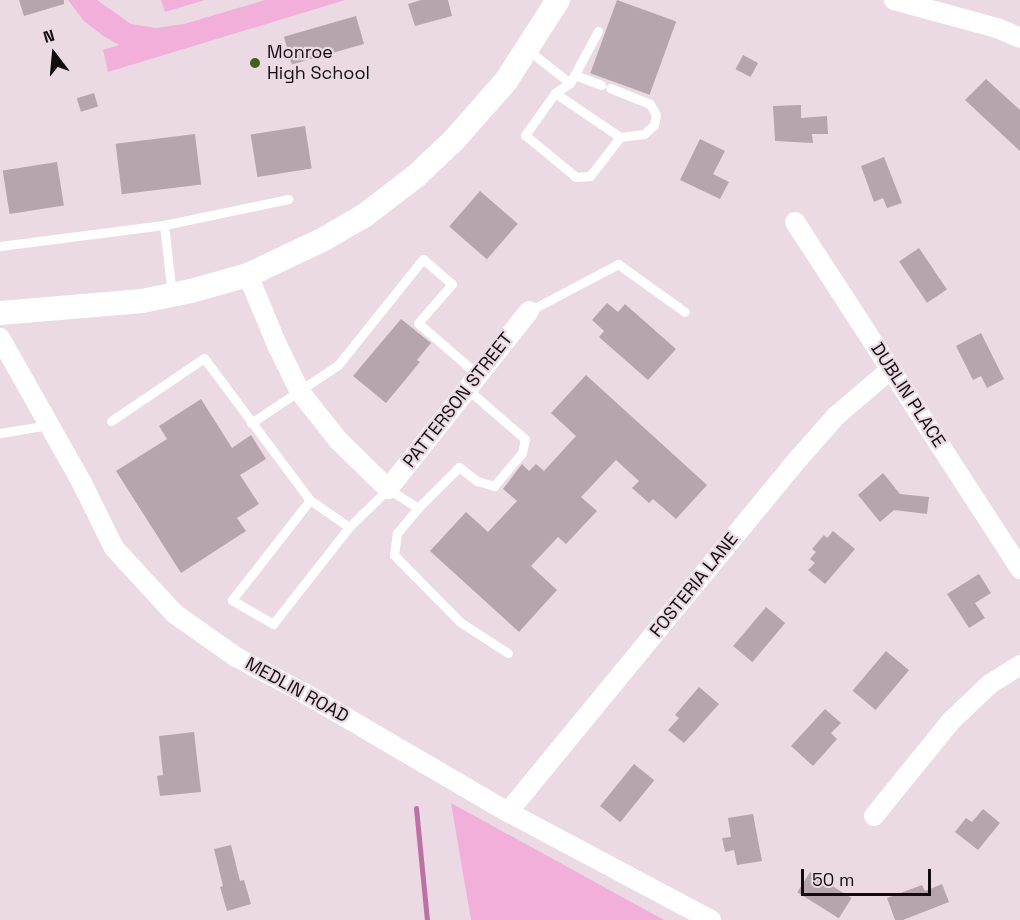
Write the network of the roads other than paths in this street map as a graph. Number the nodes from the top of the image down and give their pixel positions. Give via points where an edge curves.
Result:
1 (558, 0) edge
2 (894, 0) edge
3 (598, 31) dead end
4 (1020, 38) edge
5 (528, 50) junction
6 (572, 79) junction
7 (555, 93) junction
8 (620, 137) junction
9 (288, 199) dead end
10 (795, 222) dead end
11 (164, 225) junction
12 (0, 246) edge
13 (248, 275) junction
14 (172, 295) junction
15 (529, 311) joint
16 (685, 312) dead end
17 (0, 313) edge
18 (0, 338) edge
19 (891, 369) junction
20 (473, 382) junction
21 (300, 392) junction
22 (111, 421) dead end
23 (251, 423) junction
24 (49, 425) junction
25 (0, 434) edge
26 (388, 489) junction
27 (310, 500) junction
28 (418, 508) junction
29 (349, 528) junction
30 (1020, 570) edge
31 (508, 653) dead end
32 (1020, 665) edge
33 (508, 812) junction
34 (874, 816) dead end
35 (711, 920) edge

1 - 5 street
2 - 4 street
3 - 6 lane
5 - 6 lane
5 - 13 street via 461,132 416,176 334,233
6 - 7 lane
6 - 8 lane via 650,104 656,115 654,125 644,134
7 - 8 lane
7 - 8 lane via 525,135 576,177 590,176
9 - 11 lane
10 - 19 street, DUBLIN PLACE
11 - 12 lane
11 - 14 lane
13 - 14 street
13 - 21 street
14 - 17 street via 88,307
15 - 16 lane via 618,264
15 - 20 street, PATTERSON STREET
18 - 24 street, MEDLIN ROAD
19 - 30 street, DUBLIN PLACE
19 - 33 street, FOSTERIA LANE via 836,416 800,457
20 - 21 lane via 418,323 453,284 423,259 338,365
20 - 26 street, PATTERSON STREET
20 - 28 lane via 525,440 522,453 494,486 477,481 459,467
21 - 23 lane
21 - 26 street via 338,440
22 - 23 lane via 204,358
23 - 27 lane
24 - 25 lane
24 - 33 street, MEDLIN ROAD via 114,548 175,614 236,657
26 - 28 lane
26 - 29 lane
27 - 29 lane
27 - 29 lane via 232,600 273,624
28 - 31 lane via 397,533 394,555 460,622
32 - 34 street via 990,684 951,722
33 - 35 street, MEDLIN ROAD

